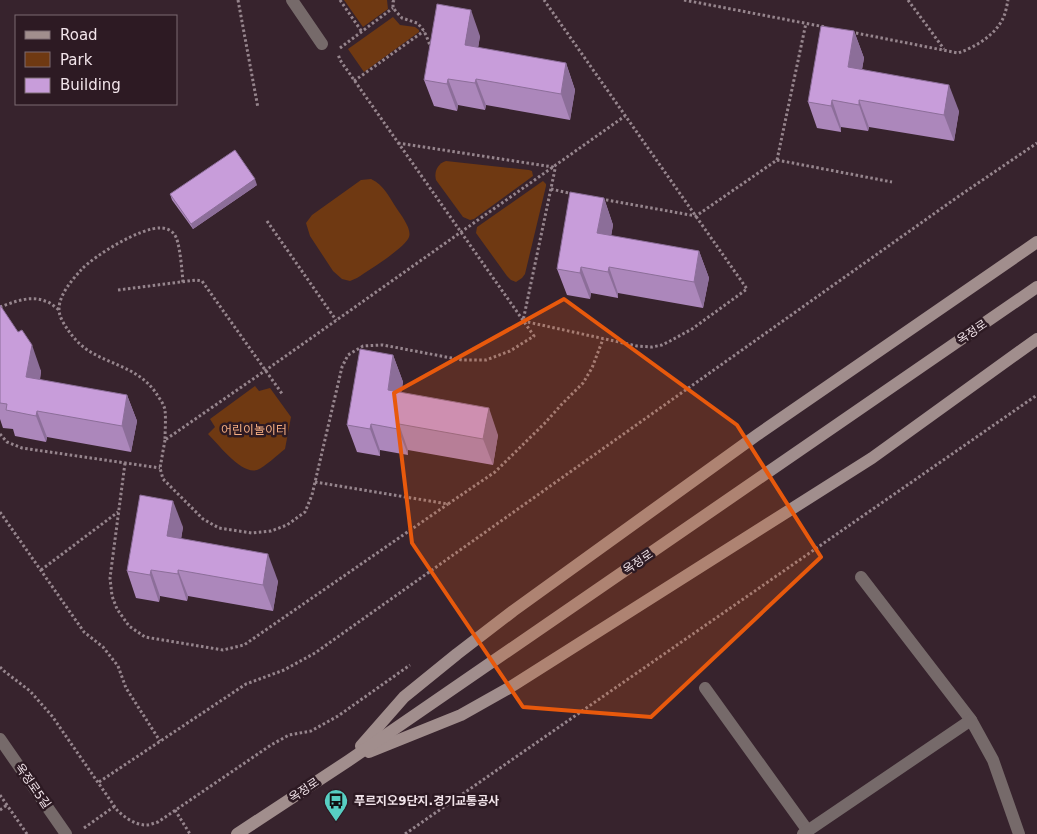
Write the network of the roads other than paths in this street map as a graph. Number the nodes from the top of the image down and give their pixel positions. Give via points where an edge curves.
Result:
1 (292, 0) edge
2 (322, 44) dead end
3 (1037, 242) edge
4 (1037, 287) edge
5 (1037, 339) edge
6 (861, 577) dead end
7 (705, 688) dead end
8 (971, 720) junction
9 (0, 739) edge
10 (348, 761) junction
11 (805, 832) edge
12 (66, 834) edge
13 (237, 834) edge
14 (1019, 834) edge

1 - 2 street
3 - 10 main road via 757,435 513,611 404,696
4 - 10 main road, 옥정로
5 - 10 main road via 872,458 509,688 461,715
6 - 8 street
7 - 11 street
8 - 11 street
8 - 14 street via 993,760
9 - 12 street, 옥정로5길
10 - 13 main road, 옥정로

